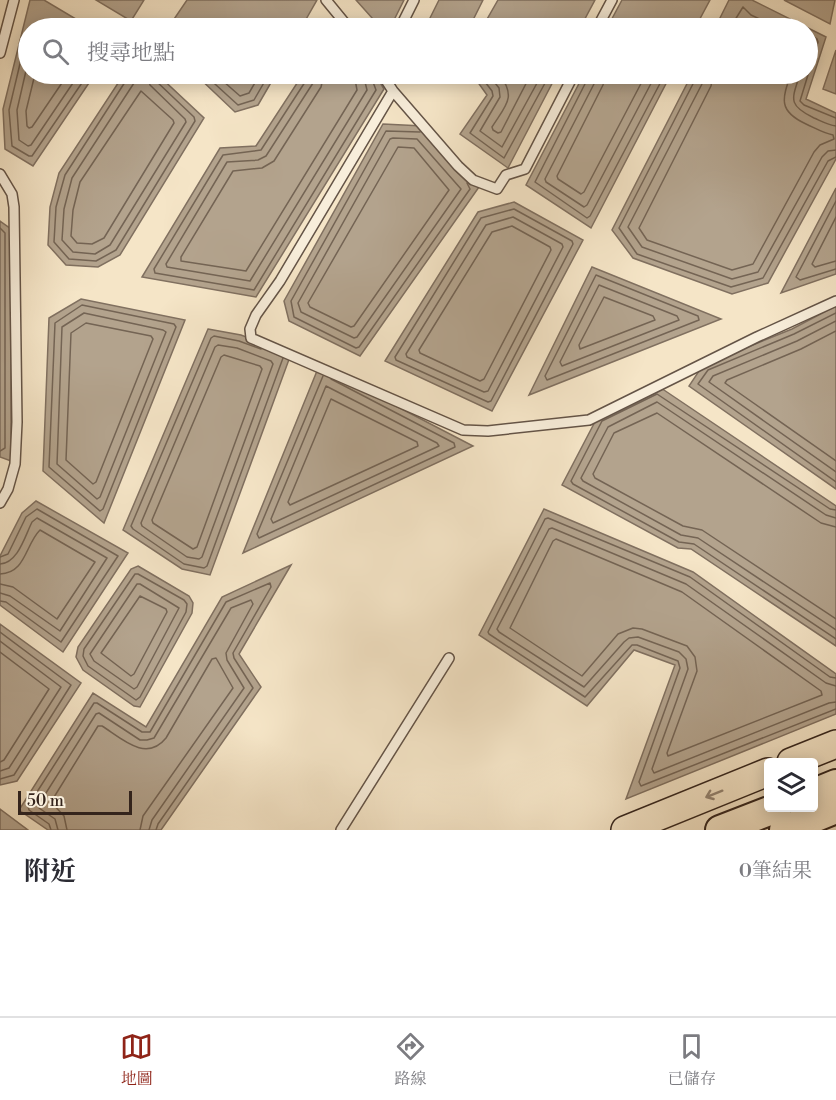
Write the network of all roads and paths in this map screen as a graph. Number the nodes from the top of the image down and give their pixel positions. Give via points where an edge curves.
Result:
1 (14, 0) edge
2 (326, 0) edge
3 (414, 0) edge
4 (612, 0) edge
5 (341, 18) edge
6 (405, 18) edge
7 (602, 18) edge
8 (0, 53) edge
9 (388, 84) edge
10 (569, 84) edge
11 (393, 91) junction
12 (0, 174) edge
13 (836, 301) edge
14 (0, 503) edge
15 (449, 658) dead end
16 (836, 744) edge
17 (801, 758) edge
18 (764, 774) edge
19 (836, 784) edge
20 (818, 791) edge
21 (836, 809) edge
22 (765, 812) edge
23 (341, 830) edge
24 (625, 830) edge
25 (720, 830) edge
26 (784, 830) edge

1 - 8 lane
2 - 5 lane
3 - 6 lane
4 - 7 lane
9 - 11 lane
10 - 11 lane via 525,169 506,175 497,189 465,173
11 - 13 lane via 256,315 251,338 463,430 489,431 589,420
12 - 14 lane via 12,194 14,207 17,422 15,464
15 - 23 lane
16 - 17 main road
18 -> 24 main road
19 - 20 highway
21 - 26 highway
22 - 25 highway

